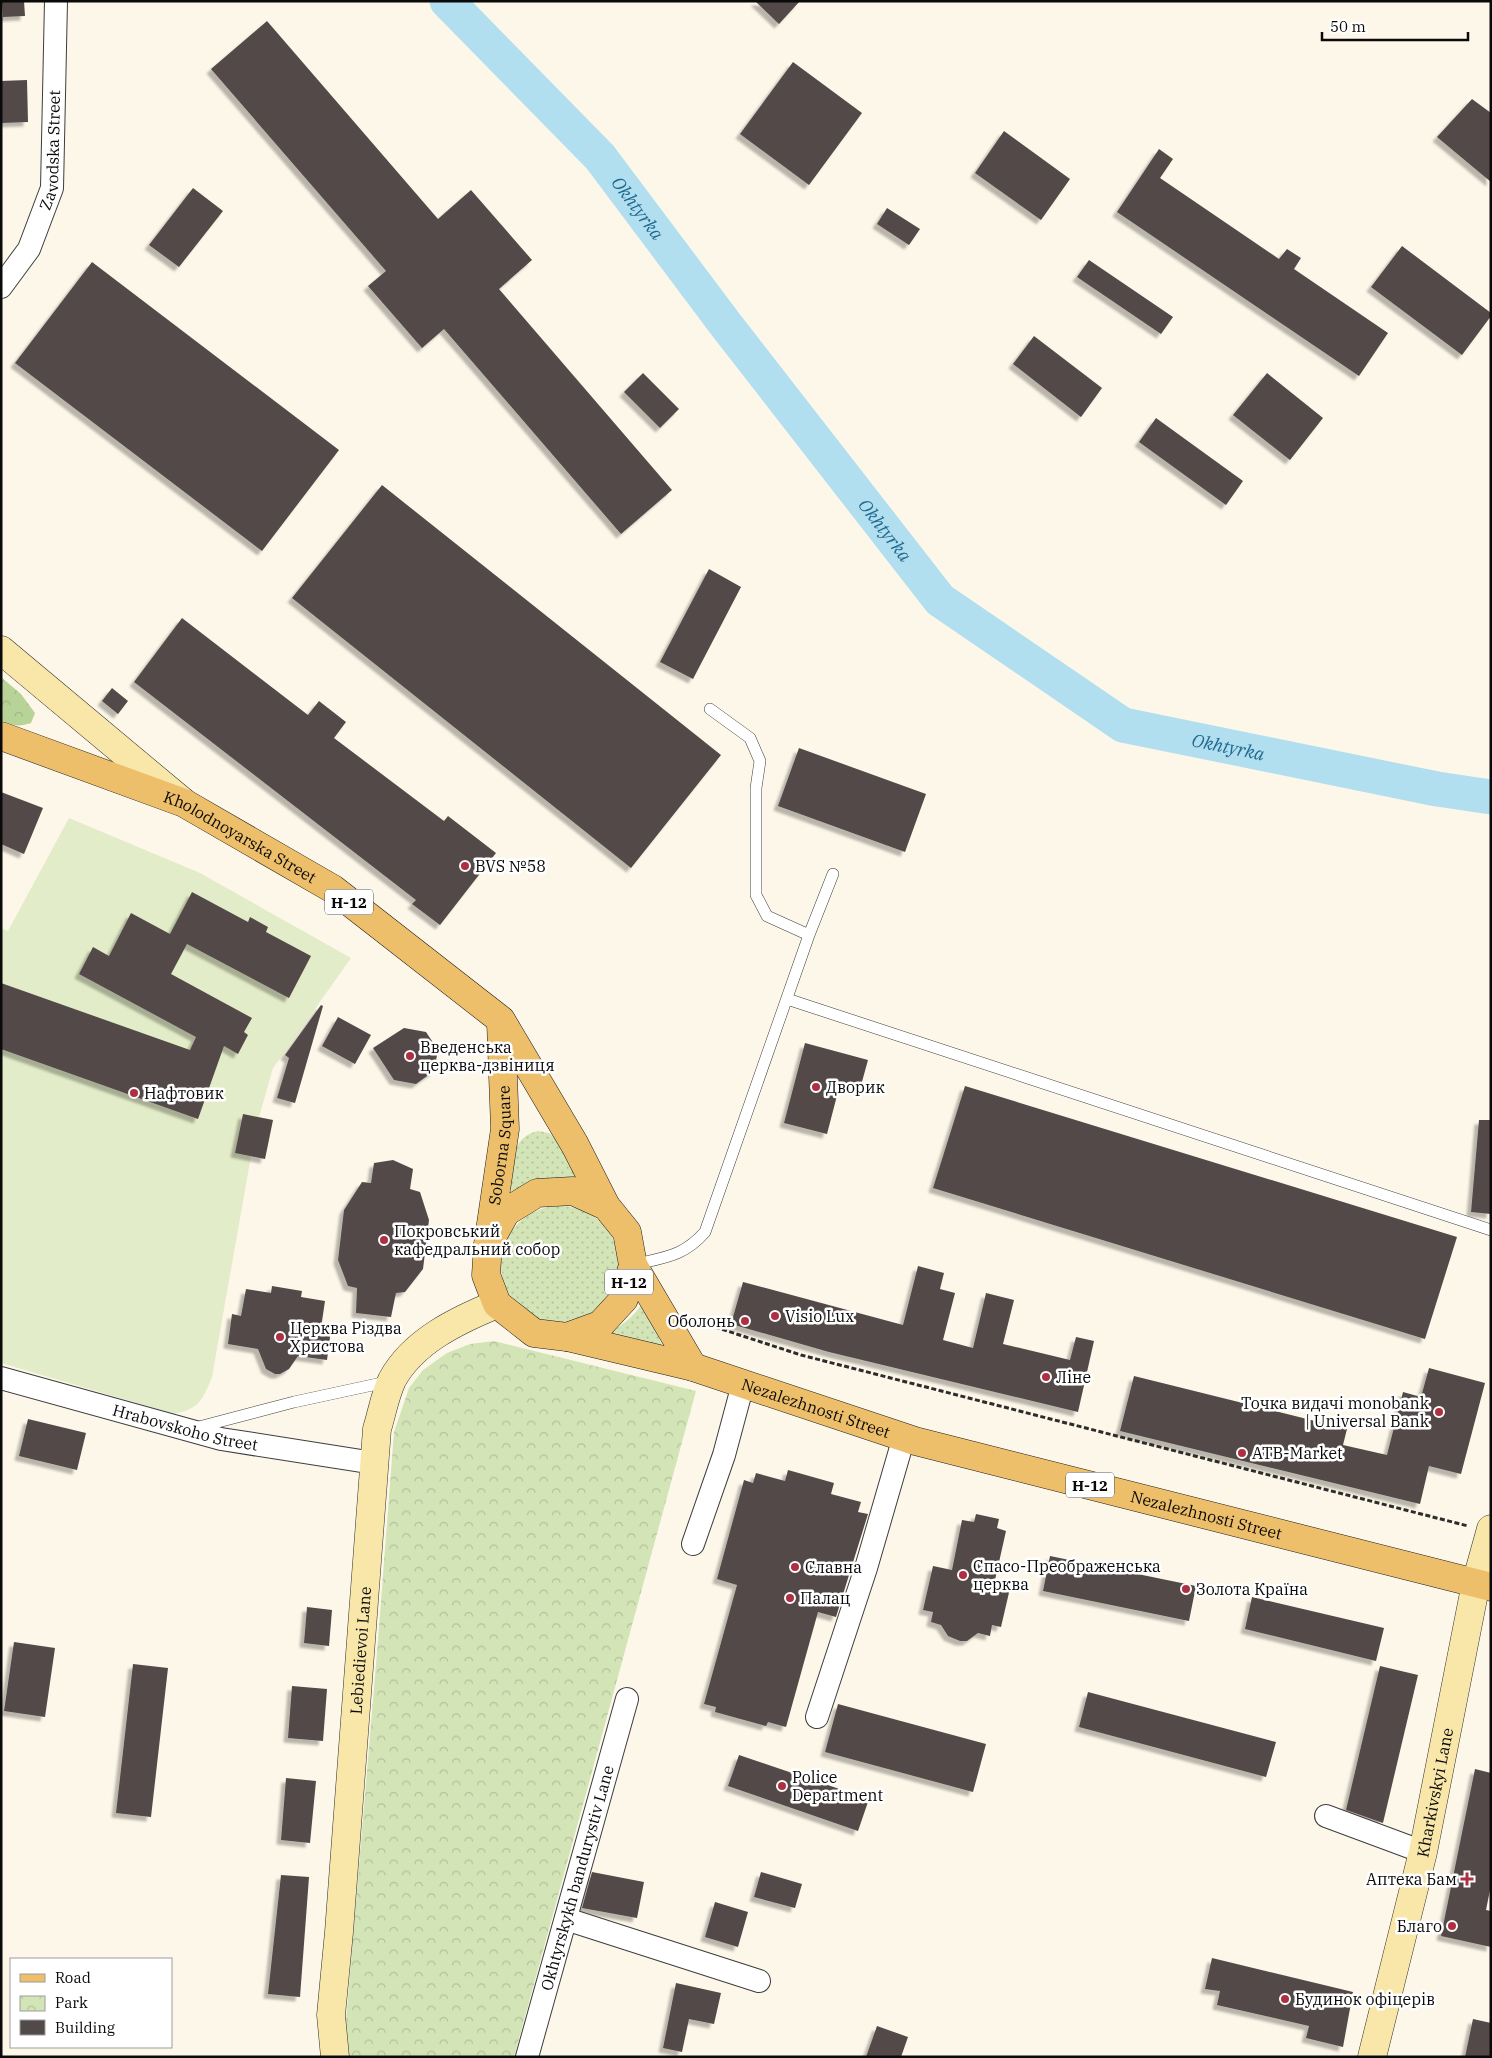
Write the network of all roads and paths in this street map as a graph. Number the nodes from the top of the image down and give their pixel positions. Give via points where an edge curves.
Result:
1 (56, 1) edge
2 (1, 287) edge
3 (1, 650) edge
4 (710, 709) dead end
5 (1, 736) edge
6 (184, 802) junction
7 (833, 874) dead end
8 (810, 935) junction
9 (787, 999) junction
10 (501, 1020) junction
11 (606, 1206) junction
12 (1491, 1230) edge
13 (488, 1244) junction
14 (634, 1265) junction
15 (497, 1304) junction
16 (715, 1327) dead end
17 (567, 1338) junction
18 (693, 1367) junction
19 (1, 1378) edge
20 (392, 1380) junction
21 (743, 1384) junction
22 (188, 1430) junction
23 (904, 1437) junction
24 (374, 1463) junction
25 (1490, 1530) edge
26 (693, 1544) dead end
27 (1484, 1585) edge
28 (628, 1699) dead end
29 (817, 1717) dead end
30 (1326, 1816) dead end
31 (1423, 1852) junction
32 (566, 1919) junction
33 (759, 1981) dead end
34 (334, 2057) edge
35 (526, 2057) edge
36 (1372, 2057) edge

1 - 2 street, Zavodska Street via 52,188 29,249
3 - 6 street
4 - 8 lane via 750,738 760,762 756,788 756,895 768,916
5 - 6 main road, Kholodnoyarska Street / Н-12
6 - 10 main road, Kholodnoyarska Street / Н-12 via 333,890
7 - 8 lane
8 - 9 lane
9 - 12 lane
9 - 14 lane via 705,1232 679,1254
10 - 11 main road, Soborna Square / Н-12 via 575,1145
10 - 13 main road, Soborna Square / Н-12 via 505,1129
11 - 13 main road, Soborna Square / Н-12 via 573,1190 537,1193 506,1212
11 - 14 main road, Soborna Square / Н-12 via 627,1232
13 - 15 main road, Soborna Square / Н-12 via 486,1275
14 - 17 main road, Soborna Square / Н-12 via 624,1299 600,1325
14 - 18 main road, Soborna Square / Н-12
15 - 17 main road, Н-12 via 534,1333
15 - 20 street, Lebiedievoi Lane via 468,1316 419,1345
16 - 25 path via 801,1355
17 - 18 main road, Н-12
18 - 21 main road, Nezalezhnosti Street / Н-12
19 - 22 street, Hrabovskoho Street
20 - 22 lane
20 - 24 street, Lebiedievoi Lane via 377,1429
21 - 23 main road, Nezalezhnosti Street / Н-12
21 - 26 street via 724,1455
22 - 24 street, Hrabovskoho Street via 221,1439
23 - 27 main road, Nezalezhnosti Street / Н-12
23 - 29 street via 866,1568
24 - 34 street, Lebiedievoi Lane via 331,2015
25 - 27 street, Kharkivskyi Lane
27 - 31 street, Kharkivskyi Lane
28 - 32 street, Okhtyrskykh bandurystiv Lane
30 - 31 street
31 - 36 street, Kharkivskyi Lane
32 - 33 street
32 - 35 street, Okhtyrskykh bandurystiv Lane

